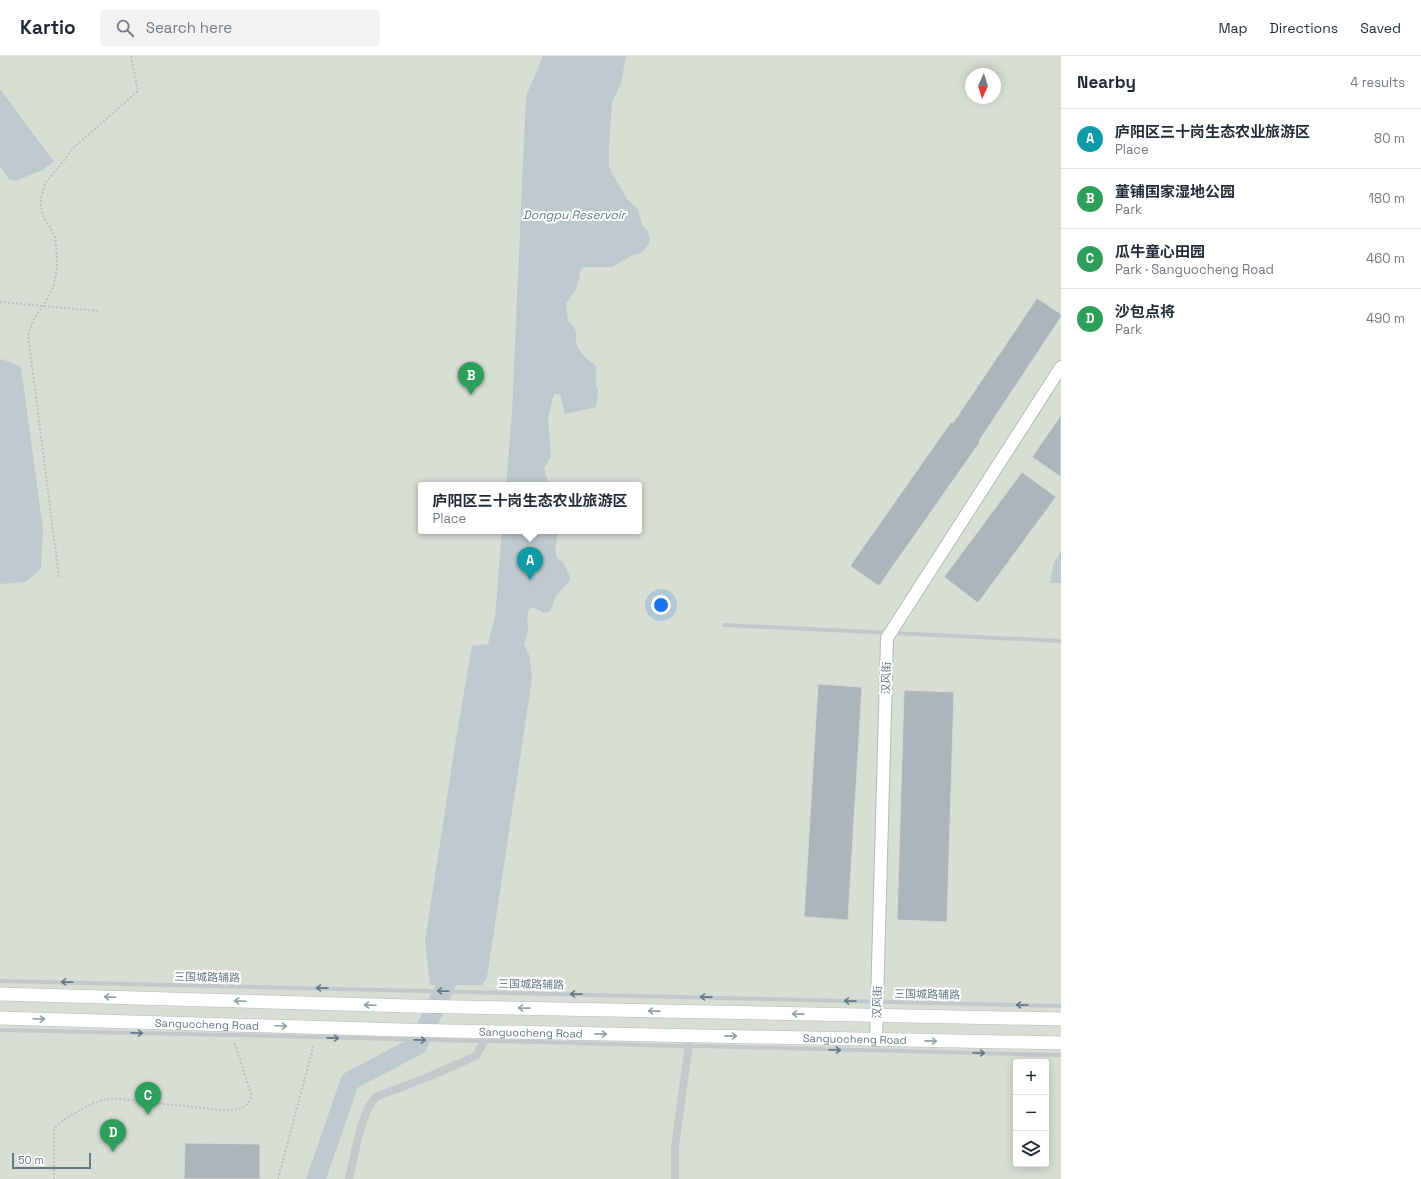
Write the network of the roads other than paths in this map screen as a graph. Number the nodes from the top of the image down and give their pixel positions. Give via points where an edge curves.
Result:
1 (1061, 368) edge
2 (724, 626) dead end
3 (890, 633) junction
4 (1061, 641) edge
5 (0, 981) edge
6 (0, 994) edge
7 (877, 1001) junction
8 (1061, 1006) edge
9 (877, 1015) junction
10 (0, 1018) edge
11 (1061, 1019) edge
12 (0, 1030) edge
13 (228, 1030) junction
14 (484, 1036) junction
15 (690, 1036) junction
16 (876, 1040) junction
17 (1061, 1044) edge
18 (1061, 1055) edge
19 (349, 1179) edge
20 (675, 1179) edge

1 - 3 street, 汉风街
2 - 3 lane
3 - 4 lane
3 - 7 street, 汉风街 via 887,638
7 -> 5 lane, 三国城路辅路
9 -> 6 main road via 409,1006
8 -> 7 lane, 三国城路辅路
7 - 9 street, 汉风街
9 - 11 main road
9 - 16 street, 汉风街
10 -> 13 main road, Sanguocheng Road
12 -> 13 lane
13 -> 14 main road, Sanguocheng Road via 402,1030
13 -> 14 lane, bridge via 238,1035 460,1041
14 -> 15 main road, Sanguocheng Road
14 -> 18 lane, bridge via 679,1046
14 - 19 street via 476,1056 372,1100 362,1126
15 -> 16 main road, Sanguocheng Road
15 - 20 street via 675,1147
16 -> 17 main road, Sanguocheng Road

